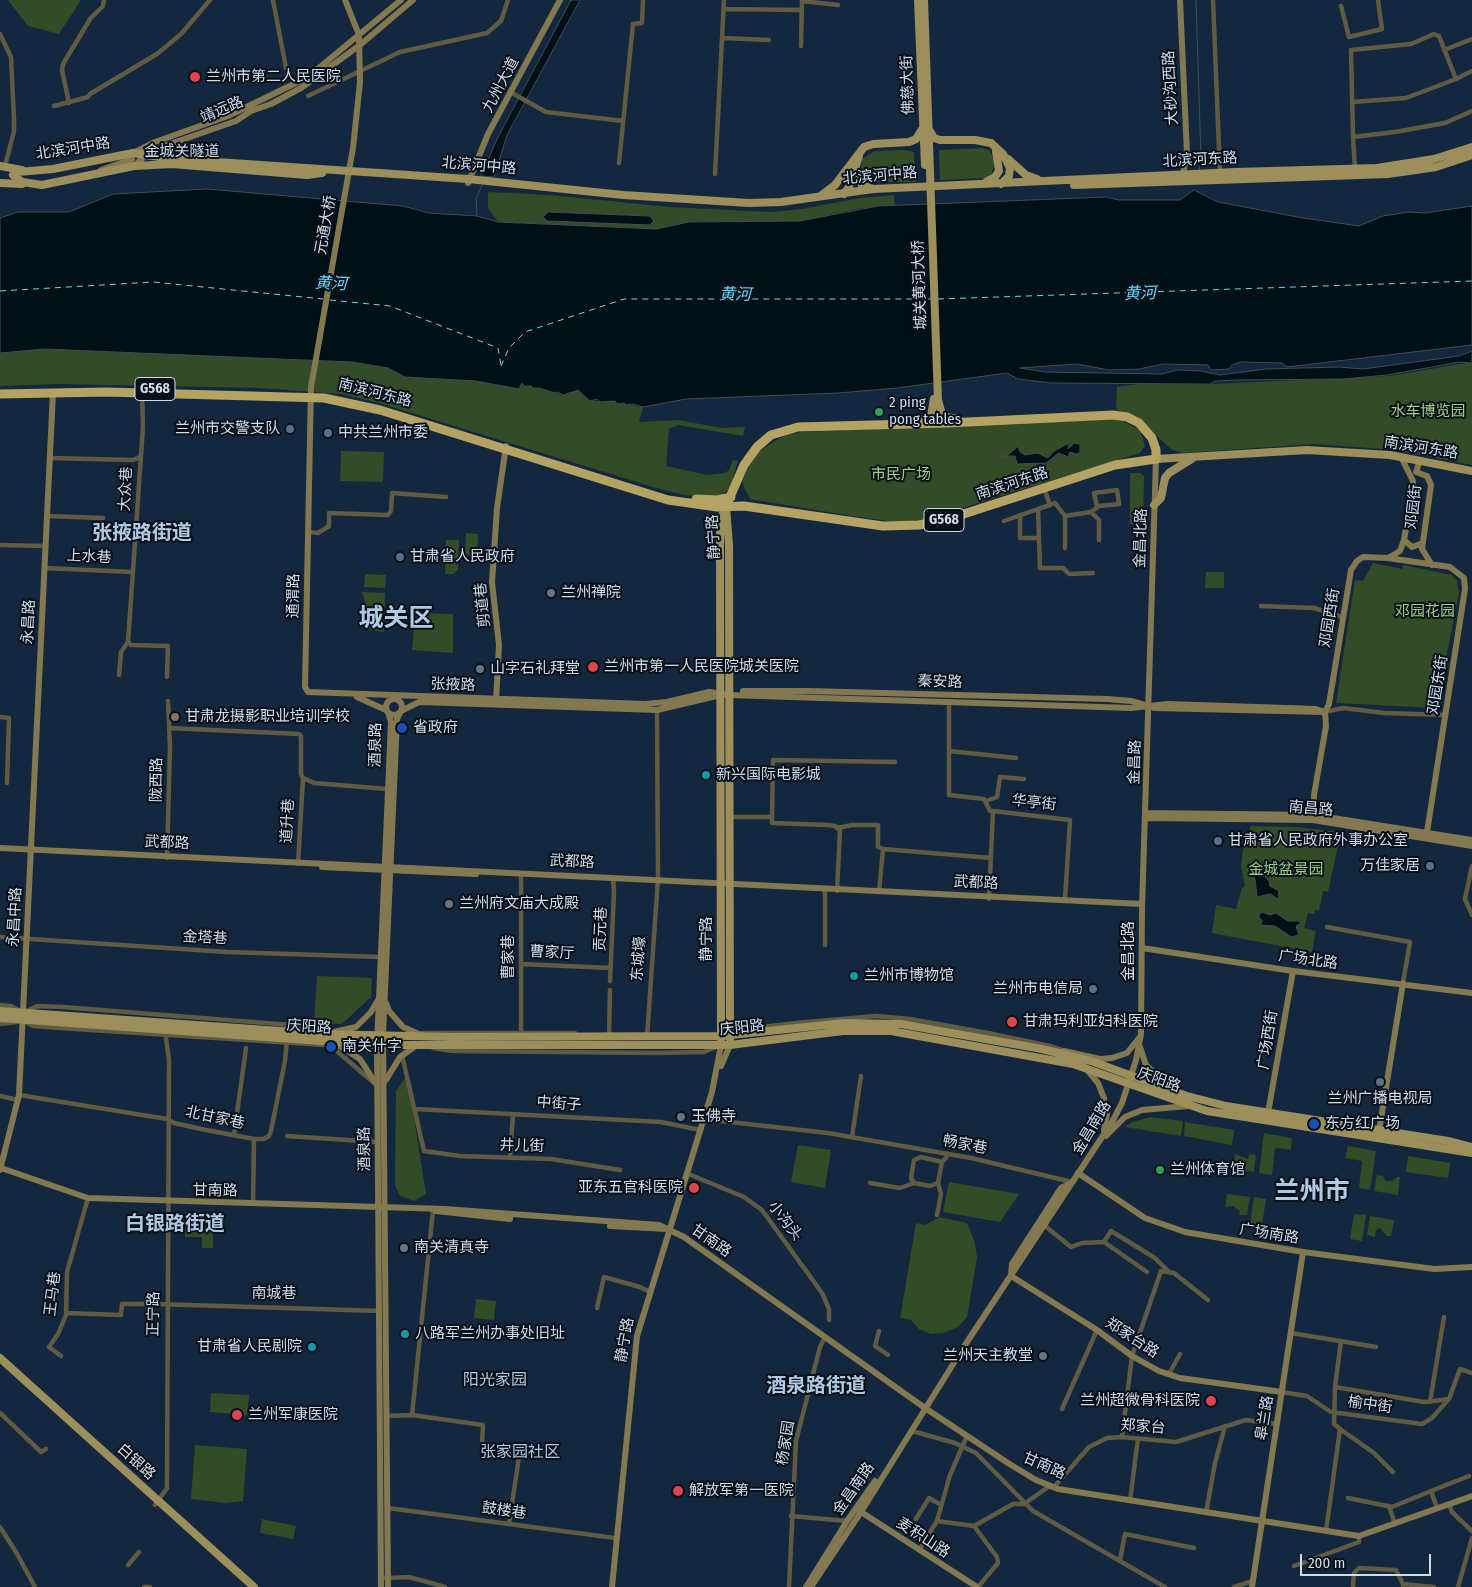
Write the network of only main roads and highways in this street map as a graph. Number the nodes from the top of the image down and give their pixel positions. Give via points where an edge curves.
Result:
1 (916, 0) edge
2 (924, 0) edge
3 (928, 0) edge
4 (923, 38) junction
5 (924, 86) junction
6 (926, 129) junction
7 (1472, 147) edge
8 (1000, 152) junction
9 (1472, 155) edge
10 (927, 156) junction
11 (3, 166) edge
12 (852, 166) junction
13 (29, 170) junction
14 (928, 170) joint
15 (322, 173) junction
16 (1188, 177) junction
17 (1218, 177) junction
18 (468, 181) junction
19 (1009, 181) junction
20 (1046, 181) junction
21 (0, 183) edge
22 (489, 183) junction
23 (986, 186) junction
24 (1029, 187) junction
25 (873, 188) junction
26 (928, 189) junction
27 (849, 190) junction
28 (862, 194) junction
29 (810, 198) junction
30 (829, 199) junction
31 (0, 392) edge
32 (310, 393) junction
33 (936, 400) junction
34 (1026, 418) junction
35 (897, 424) junction
36 (506, 447) junction
37 (1198, 456) junction
38 (1156, 459) junction
39 (1472, 471) edge
40 (731, 497) junction
41 (1154, 505) road end
42 (726, 506) junction
43 (0, 1011) edge
44 (23, 1016) junction
45 (0, 1018) edge
46 (730, 1035) junction
47 (721, 1036) junction
48 (722, 1045) junction
49 (730, 1045) junction
50 (1130, 1079) junction
51 (1471, 1151) edge
52 (0, 1358) edge
53 (0, 1365) edge
54 (157, 1503) junction
55 (246, 1587) edge
56 (254, 1587) edge

1 - 4 main road, 佛慈大街
1 - 5 main road via 918,70
2 - 4 main road, 佛慈大街
3 - 5 main road via 930,71
4 - 5 main road, 佛慈大街
5 - 6 main road, 佛慈大街
6 - 8 main road via 936,139 991,142
6 - 10 main road, 佛慈大街
6 - 12 main road via 913,141 864,147
7 - 17 main road, 北滨河东路 via 1416,162
8 - 10 main road via 982,143 944,144
8 - 19 main road via 1010,168
8 - 20 main road via 1026,175
8 - 23 main road via 999,171
9 - 17 main road, 北滨河东路 via 1436,167 1388,174
10 - 12 main road via 913,145 877,147 863,152
10 - 14 main road, 佛慈大街
11 - 13 main road
12 - 25 main road via 862,185
12 - 27 main road
12 - 29 main road via 830,189
13 - 15 main road via 14,173 14,178 42,185 130,166 172,164 307,175
13 - 18 main road, 北滨河中路 via 53,169 133,153 172,159
14 - 33 main road, 城关黄河大桥
15 - 18 main road, 北滨河中路
15 - 21 main road, 金城关隧道 via 173,163 32,184
16 - 17 main road, 北滨河东路
16 - 20 main road, 北滨河东路
16 - 24 main road, 北滨河东路
18 - 22 main road, 北滨河中路
19 - 20 main road, 北滨河东路
19 - 23 main road, 北滨河东路
19 - 24 main road
22 - 29 main road, 北滨河中路 via 726,202 781,202
22 - 30 main road, 北滨河中路 via 725,206 781,206
23 - 24 main road, 北滨河东路
23 - 26 main road, 北滨河东路
25 - 26 main road, 北滨河中路
25 - 27 main road, 北滨河中路
26 - 28 main road, 北滨河中路
27 - 28 main road
27 - 29 main road, 北滨河中路
27 - 30 main road
28 - 30 main road, 北滨河中路
31 - 32 highway, 南滨河东路 / G568
31 - 32 highway, 南滨河东路 / G568 via 107,388
32 - 36 highway, 南滨河东路 / G568
33 - 34 main road via 942,414 954,419
33 - 35 main road via 934,411 928,418
34 - 35 highway
34 - 38 highway via 1113,414 1127,417 1139,423 1149,434 1155,444
35 - 40 highway via 798,427 780,432 763,441 749,457
36 - 40 highway, 南滨河东路 / G568 via 673,496 707,500
36 - 42 highway, 南滨河东路 / G568 via 668,500
37 - 38 main road, 南滨河东路
37 - 39 main road, 南滨河东路 via 1307,450 1400,457
37 - 41 main road via 1169,473 1161,498
38 - 42 highway, 南滨河东路 / G568 via 1115,465 945,520 908,526
40 - 42 highway
42 - 46 main road, 静宁路 via 729,536
42 - 47 main road, 静宁路 via 721,518 720,537
43 - 44 main road, 庆阳路
44 - 45 main road, 庆阳路
44 - 47 main road, 庆阳路 via 327,1034
44 - 48 main road, 庆阳路 via 166,1033 332,1044
46 - 47 main road, 庆阳路
46 - 49 main road, 静宁路
46 - 50 main road, 庆阳路 via 844,1023 902,1024 1042,1049 1091,1061
47 - 48 main road, 静宁路
48 - 49 main road, 庆阳路
49 - 50 main road, 庆阳路 via 835,1031 891,1031 1073,1064
50 - 51 main road, 庆阳路 via 1226,1106 1460,1144
50 - 51 main road, 庆阳路 via 1206,1111
52 - 54 main road, 白银路
53 - 54 main road, 白银路
54 - 55 main road, 白银路
54 - 56 main road, 白银路

